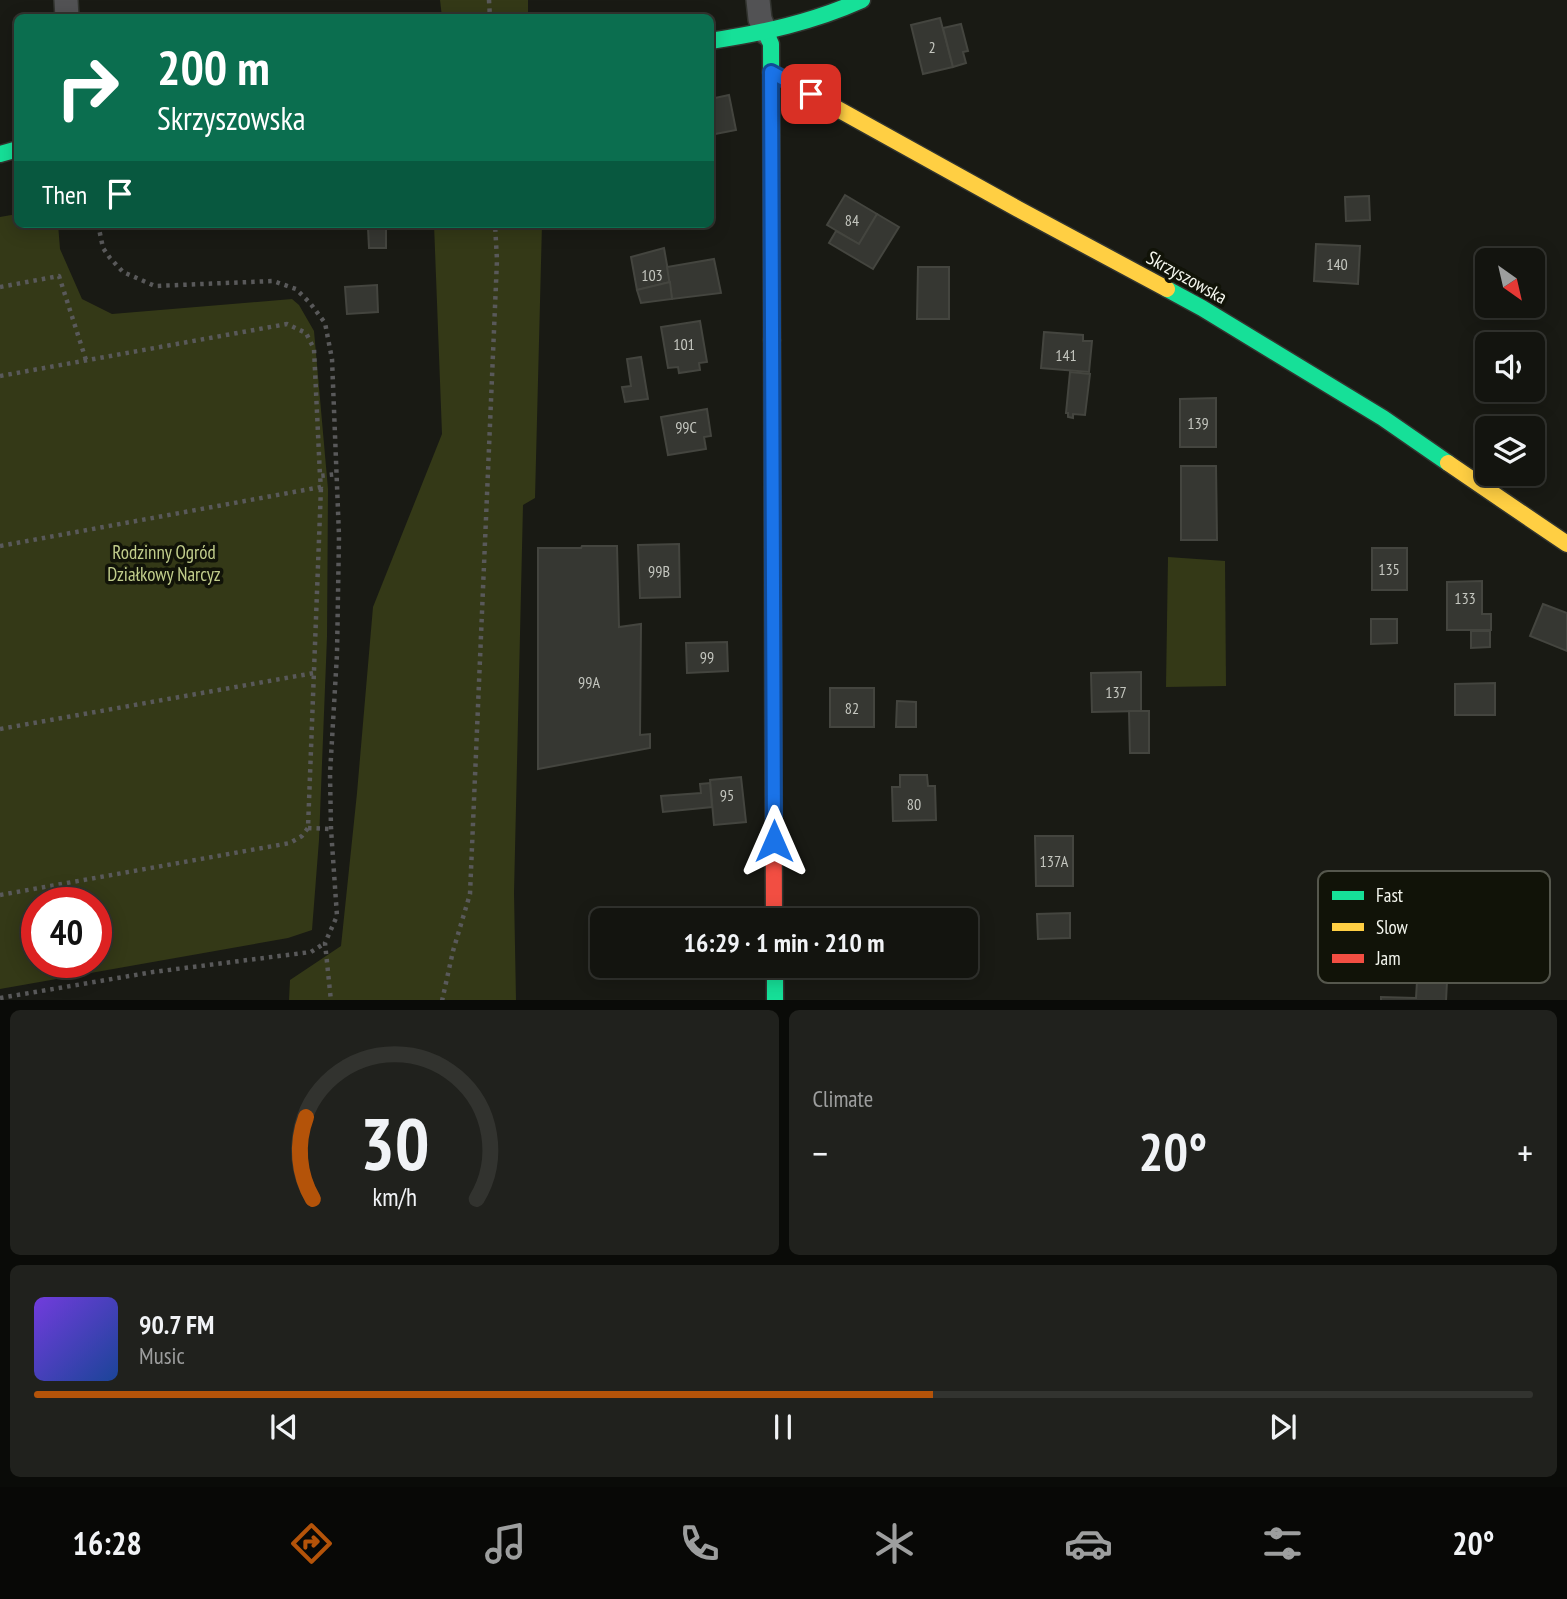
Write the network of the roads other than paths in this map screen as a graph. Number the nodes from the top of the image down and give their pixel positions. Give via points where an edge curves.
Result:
1 (758, 0) edge
2 (862, 0) edge
3 (766, 33) junction
4 (714, 40) edge
5 (771, 72) junction
6 (1567, 544) edge
7 (774, 908) edge
8 (775, 978) edge
9 (775, 1000) edge

1 - 3 street
2 - 3 street
3 - 4 street
3 - 5 street via 771,44
5 - 6 street, Skrzyszowska via 1202,309 1383,418
5 - 7 street
8 - 9 street

